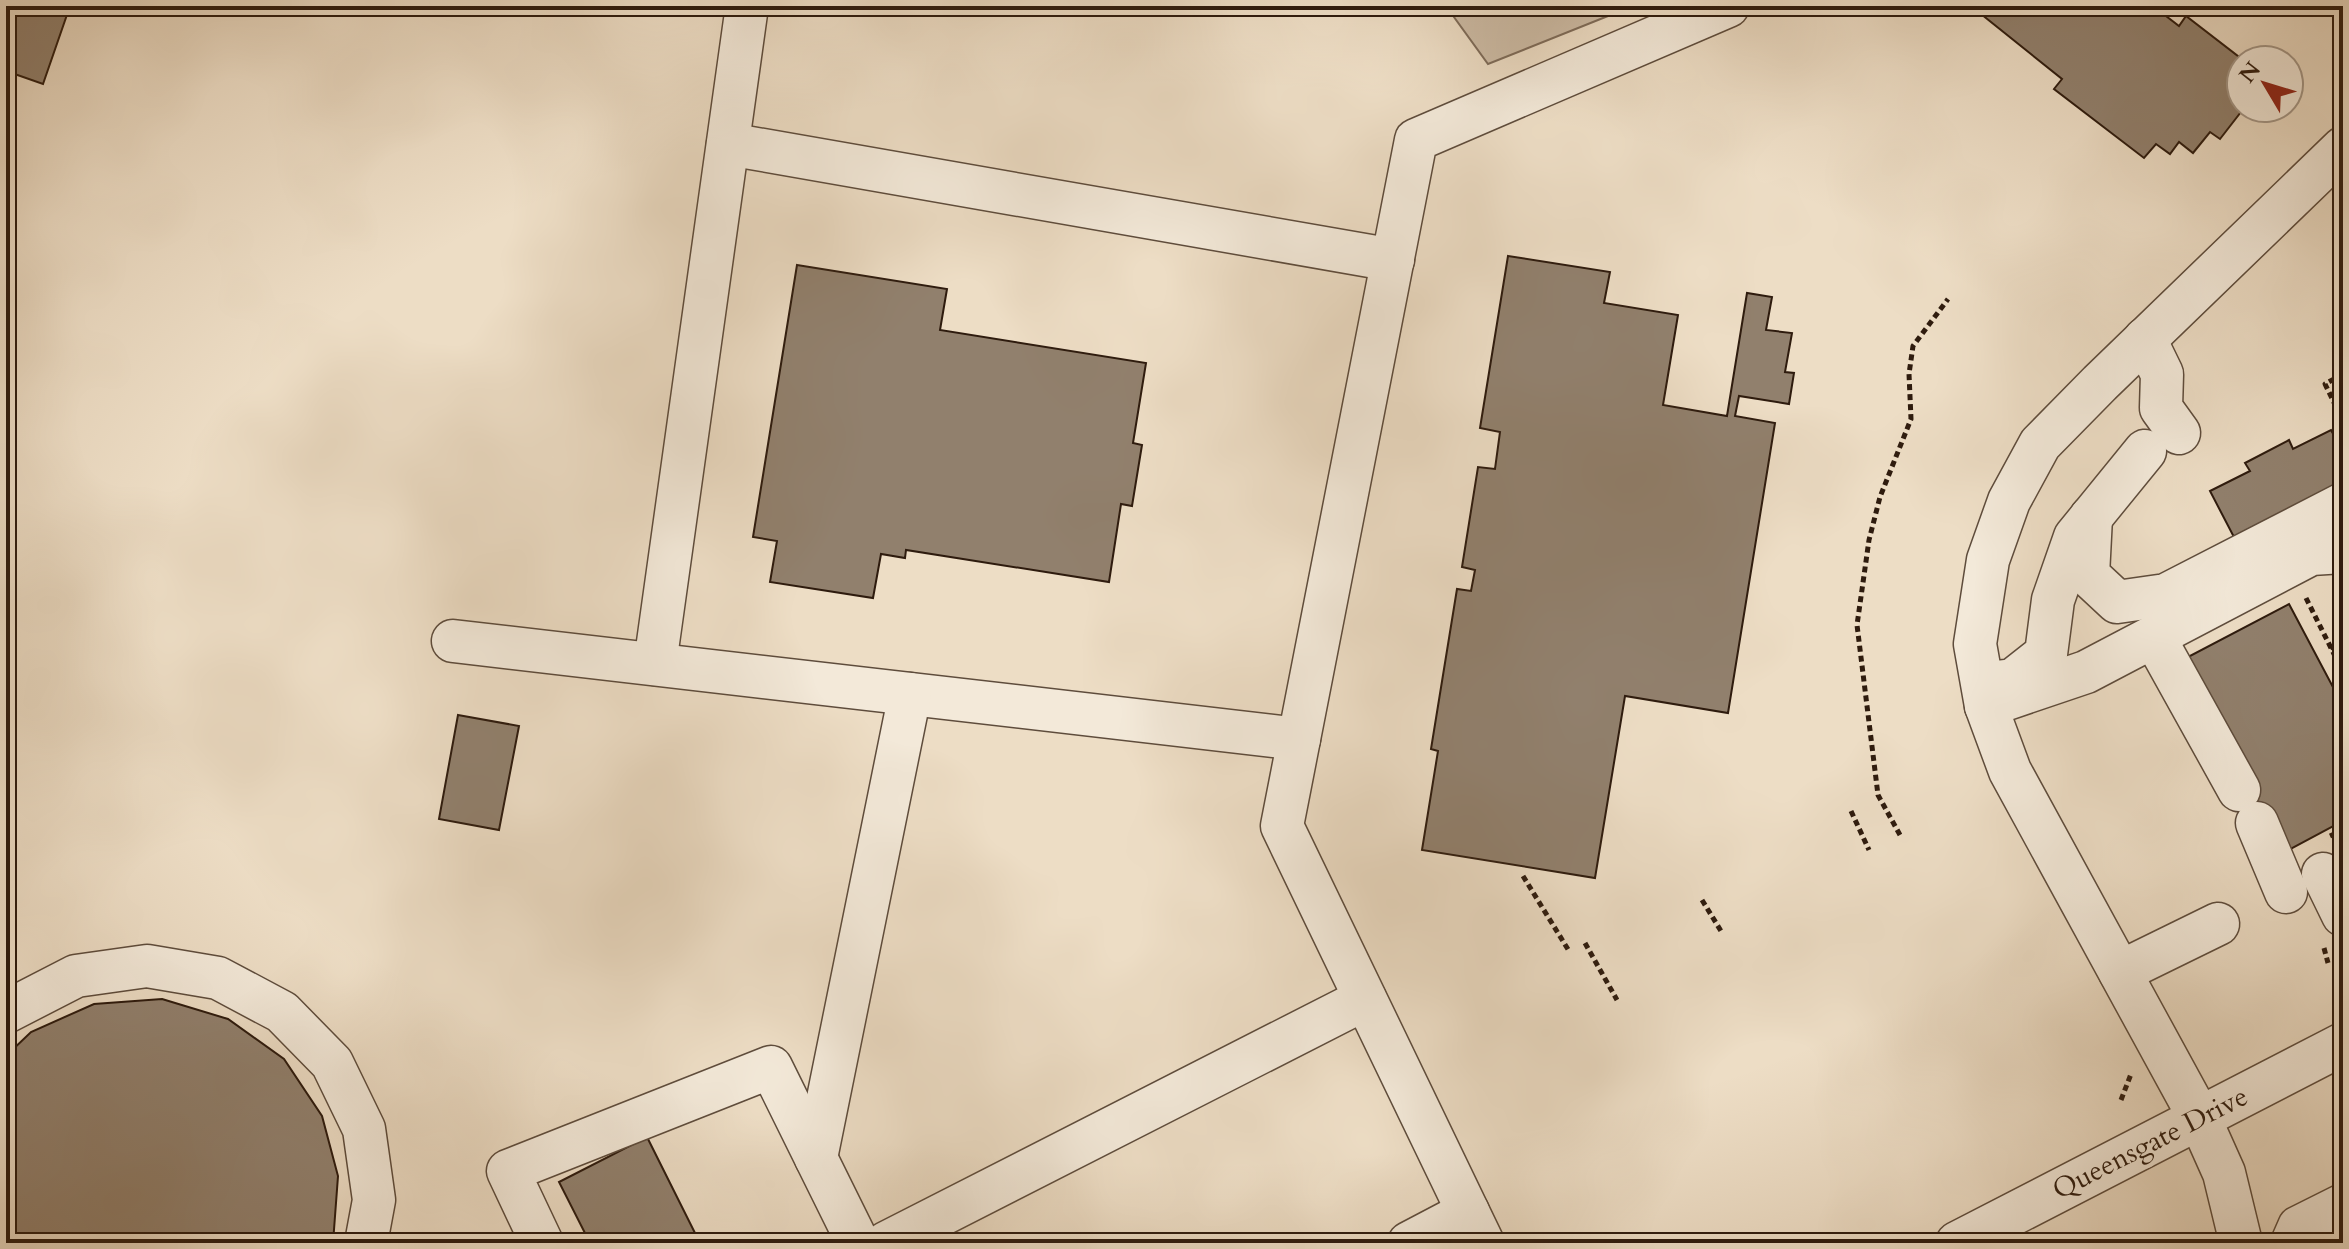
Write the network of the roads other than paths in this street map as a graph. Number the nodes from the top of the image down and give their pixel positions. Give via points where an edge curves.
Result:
1 (747, 6) edge
2 (1728, 6) edge
3 (728, 144) junction
4 (2343, 148) edge
5 (1393, 260) junction
6 (2145, 339) junction
7 (2100, 383) junction
8 (2162, 431) junction
9 (2343, 504) edge
10 (2091, 517) junction
11 (2343, 552) edge
12 (2154, 637) junction
13 (453, 641) dead end
14 (655, 664) junction
15 (910, 694) junction
16 (1984, 695) junction
17 (1299, 739) junction
18 (2323, 874) dead end
19 (2286, 892) dead end
20 (2343, 915) edge
21 (2218, 924) dead end
22 (2120, 972) junction
23 (1365, 999) junction
24 (7, 1007) edge
25 (2343, 1044) edge
26 (2199, 1117) junction
27 (816, 1158) junction
28 (2343, 1205) edge
29 (1476, 1228) edge
30 (366, 1243) edge
31 (542, 1243) edge
32 (858, 1243) edge
33 (886, 1243) edge
34 (1409, 1243) edge
35 (1957, 1243) edge
36 (2241, 1243) edge
37 (2292, 1243) edge

1 - 3 street
2 - 5 street via 1416,140
3 - 5 street
3 - 14 street
4 - 6 street
5 - 17 street
6 - 7 street
6 - 8 street via 2162,374
7 - 8 street via 2142,404
7 - 16 street via 2040,444 2009,501 1988,560 1975,644
8 - 10 street
9 - 10 street via 2166,595 2117,602 2088,575
10 - 16 street via 2075,537 2053,600 2046,654
11 - 12 street via 2311,554
12 - 16 street via 2086,672
12 - 19 street via 2248,806
13 - 14 street
14 - 15 street
15 - 17 street
15 - 27 street
16 - 22 street via 2010,771
17 - 23 street via 1282,826
18 - 20 street
21 - 22 street
22 - 26 street
23 - 29 street
23 - 33 street
24 - 30 street via 76,976 147,966 218,978 282,1012 332,1063 364,1129 374,1200
25 - 26 street, Queensgate Drive
26 - 35 street, Queensgate Drive
26 - 36 street via 2224,1173
27 - 31 street via 771,1067 508,1171
27 - 32 street
28 - 37 street via 2299,1227
29 - 34 street

